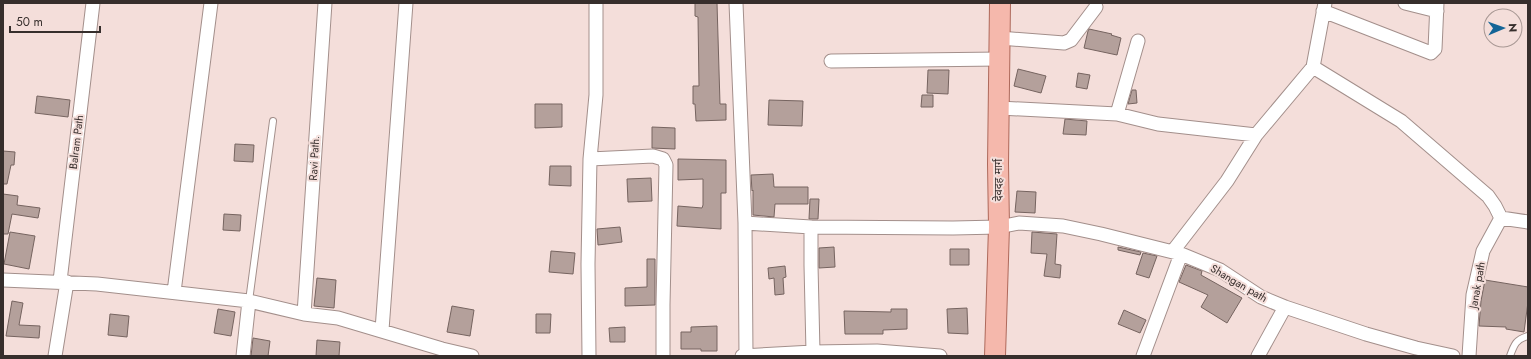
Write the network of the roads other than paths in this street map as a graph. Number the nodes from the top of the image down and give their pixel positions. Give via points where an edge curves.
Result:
1 (93, 3) edge
2 (211, 3) edge
3 (325, 3) edge
4 (406, 3) edge
5 (596, 3) edge
6 (736, 3) edge
7 (1000, 3) edge
8 (1405, 3) edge
9 (1096, 7) dead end
10 (1324, 7) edge
11 (1437, 7) edge
12 (1000, 38) junction
13 (1138, 41) dead end
14 (1000, 59) junction
15 (830, 61) dead end
16 (1313, 66) junction
17 (999, 108) junction
18 (1117, 114) junction
19 (273, 121) dead end
20 (1256, 135) junction
21 (590, 159) junction
22 (1501, 218) junction
23 (1528, 222) edge
24 (745, 223) junction
25 (811, 227) junction
26 (999, 227) junction
27 (1177, 253) junction
28 (3, 280) edge
29 (63, 281) junction
30 (174, 292) junction
31 (249, 301) junction
32 (1285, 307) junction
33 (304, 314) junction
34 (382, 330) junction
35 (1528, 336) edge
36 (814, 352) junction
37 (55, 356) edge
38 (242, 356) edge
39 (472, 356) edge
40 (589, 356) edge
41 (663, 356) edge
42 (742, 356) edge
43 (746, 356) edge
44 (940, 356) edge
45 (995, 356) edge
46 (1143, 356) edge
47 (1258, 356) edge
48 (1453, 356) edge
49 (1469, 356) edge
50 (1510, 356) edge

1 - 29 street, Balram Path
2 - 30 street
3 - 33 street, Ravi Path.
4 - 34 street
5 - 21 street via 596,96
6 - 24 street
7 - 12 main road, देवदह मार्ग
8 - 11 street
9 - 12 street via 1068,42
10 - 11 street via 1431,53 1435,49
10 - 16 street
12 - 14 main road, देवदह मार्ग
13 - 18 street
14 - 15 street
14 - 17 main road, देवदह मार्ग
16 - 20 street
16 - 22 street via 1401,121 1488,196
17 - 18 street
17 - 26 main road, देवदह मार्ग
18 - 20 street via 1158,124
19 - 31 lane
20 - 27 street
21 - 40 street
21 - 41 street via 653,156 663,159 666,165
22 - 23 street
22 - 49 street, Janak path via 1483,251 1473,295
24 - 25 street, Shangan path
24 - 43 street
25 - 26 street, Shangan path
25 - 36 street
26 - 27 street, Shangan path via 1019,224 1063,226
26 - 45 main road, देवदह मार्ग
27 - 32 street, Shangan path via 1220,270 1261,297
27 - 46 street
28 - 29 street
29 - 30 street
29 - 37 street, Balram Path
30 - 31 street
31 - 33 street
31 - 38 street
32 - 47 street
32 - 48 street, Shangan path via 1366,334
33 - 34 street via 338,318
34 - 39 street
35 - 50 lane via 1516,341
36 - 43 street
36 - 44 street via 877,351
42 - 43 street

